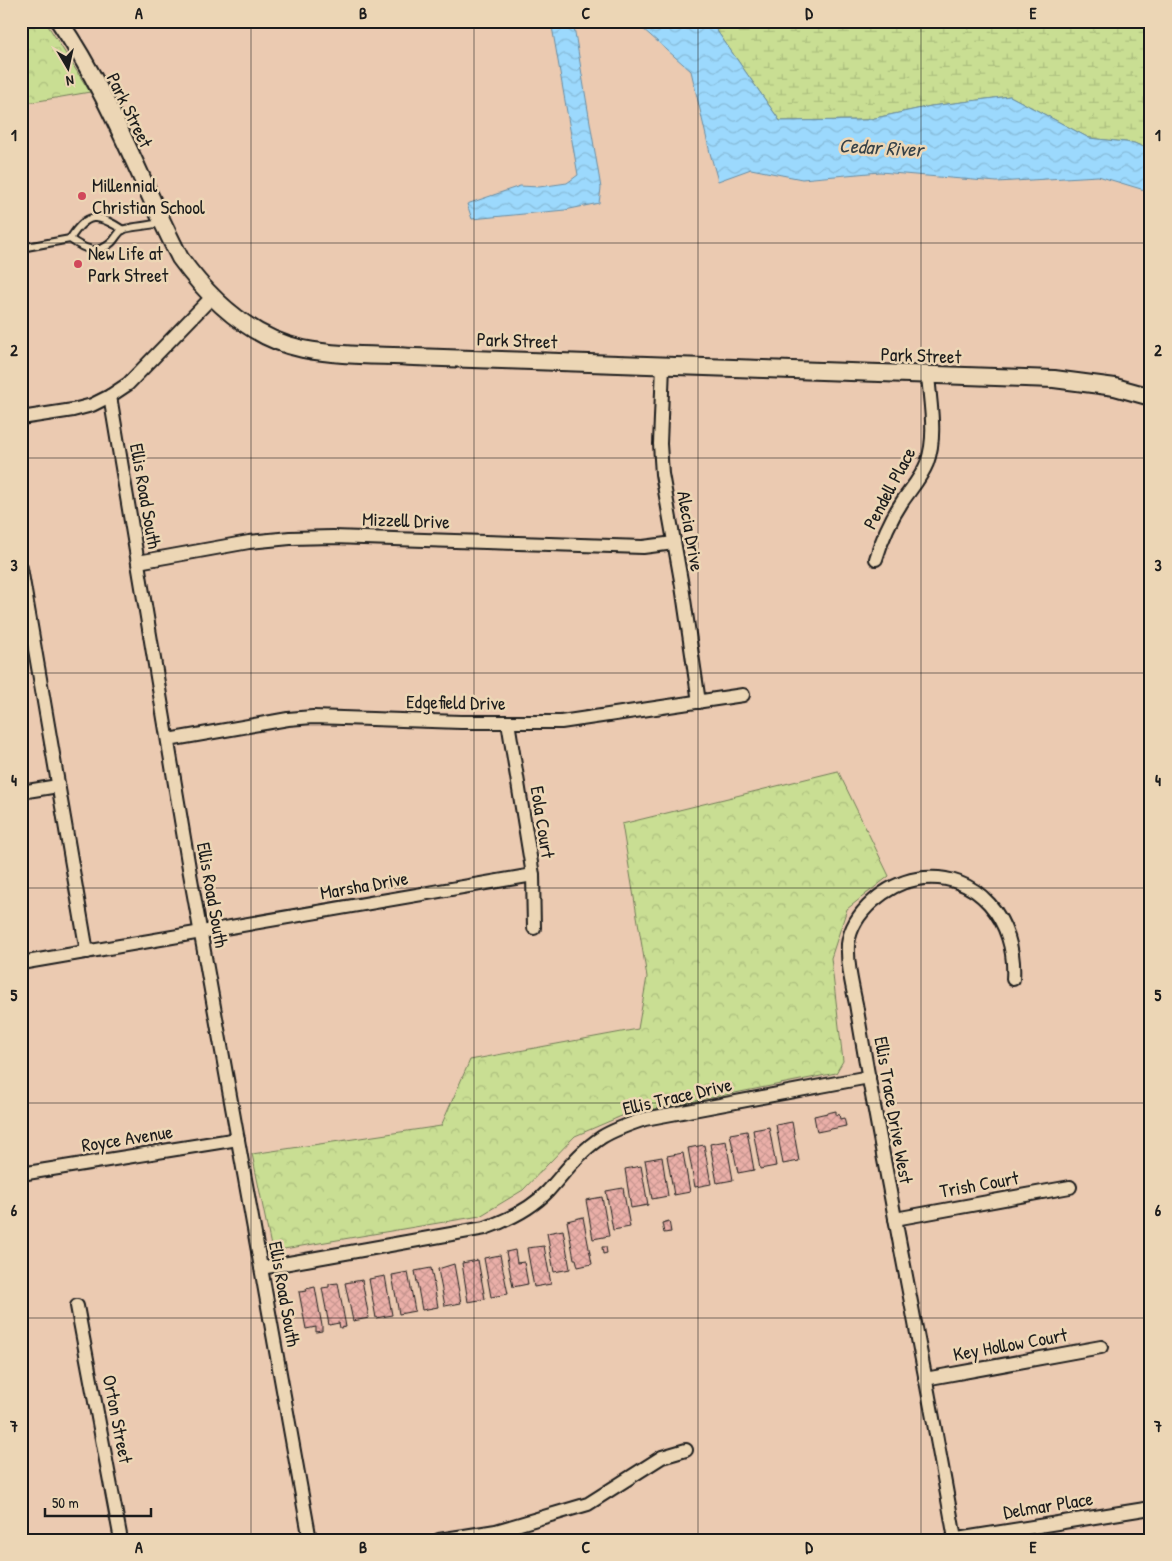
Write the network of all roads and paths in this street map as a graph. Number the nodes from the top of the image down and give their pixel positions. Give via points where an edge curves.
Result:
1 (59, 21) edge
2 (162, 223) junction
3 (123, 230) junction
4 (70, 239) junction
5 (21, 248) edge
6 (212, 297) junction
7 (663, 365) junction
8 (928, 375) junction
9 (110, 396) junction
10 (1151, 397) edge
11 (21, 418) edge
12 (674, 543) junction
13 (876, 559) dead end
14 (138, 562) junction
15 (21, 568) edge
16 (743, 695) dead end
17 (699, 702) junction
18 (508, 722) junction
19 (168, 740) junction
20 (58, 786) junction
21 (21, 792) edge
22 (533, 875) junction
23 (534, 928) dead end
24 (200, 933) junction
25 (87, 952) junction
26 (21, 963) edge
27 (1013, 978) dead end
28 (869, 1078) junction
29 (238, 1139) junction
30 (21, 1174) edge
31 (1070, 1187) dead end
32 (894, 1219) junction
33 (261, 1268) junction
34 (77, 1306) dead end
35 (1101, 1347) dead end
36 (926, 1379) junction
37 (686, 1450) dead end
38 (1151, 1508) edge
39 (955, 1539) edge
40 (121, 1540) edge
41 (310, 1540) edge
42 (439, 1540) edge
43 (951, 1540) edge

1 - 2 street, Park Street via 105,103
2 - 3 lane
2 - 6 street, Park Street via 180,258
3 - 4 lane via 111,243 93,251
3 - 4 lane via 99,218 87,219
4 - 5 lane
6 - 7 street, Park Street via 236,319 260,334 279,343 328,353
6 - 9 street via 128,384
7 - 8 street, Park Street
7 - 12 street, Alecia Drive via 660,444
8 - 10 street, Park Street via 1078,381
8 - 13 street, Pendell Place via 932,430 930,452 926,465 892,518
9 - 11 street via 73,410
9 - 14 street, Ellis Road South
12 - 14 street, Mizzell Drive via 643,547 290,538
12 - 17 street, Alecia Drive
14 - 19 street, Ellis Road South
15 - 20 street
16 - 17 street, Edgefield Drive
17 - 18 street, Edgefield Drive via 561,722
18 - 19 street, Edgefield Drive via 313,716
18 - 22 street, Eola Court
19 - 24 street, Ellis Road South
20 - 21 street
20 - 25 street
22 - 23 street, Eola Court
22 - 24 street, Marsha Drive
24 - 25 street, Marsha Drive
24 - 29 street, Ellis Road South
25 - 26 street, Marsha Drive
27 - 28 street, Ellis Trace Drive West via 1010,939 1001,920 979,894 961,884 928,877 888,889 864,910 848,943
28 - 32 street, Ellis Trace Drive West
28 - 33 street, Ellis Trace Drive via 645,1119 621,1127 587,1148 547,1192 524,1211 485,1228
29 - 30 street, Royce Avenue
29 - 33 street, Ellis Road South
31 - 32 street, Trish Court
32 - 36 street, Ellis Trace Drive West
33 - 41 street, Ellis Road South
34 - 40 street, Orton Street
35 - 36 street, Key Hollow Court
36 - 39 street, Ellis Trace Drive West
37 - 42 street via 662,1457 588,1504 496,1531
38 - 39 street, Delmar Place
39 - 43 street, Delmar Place

